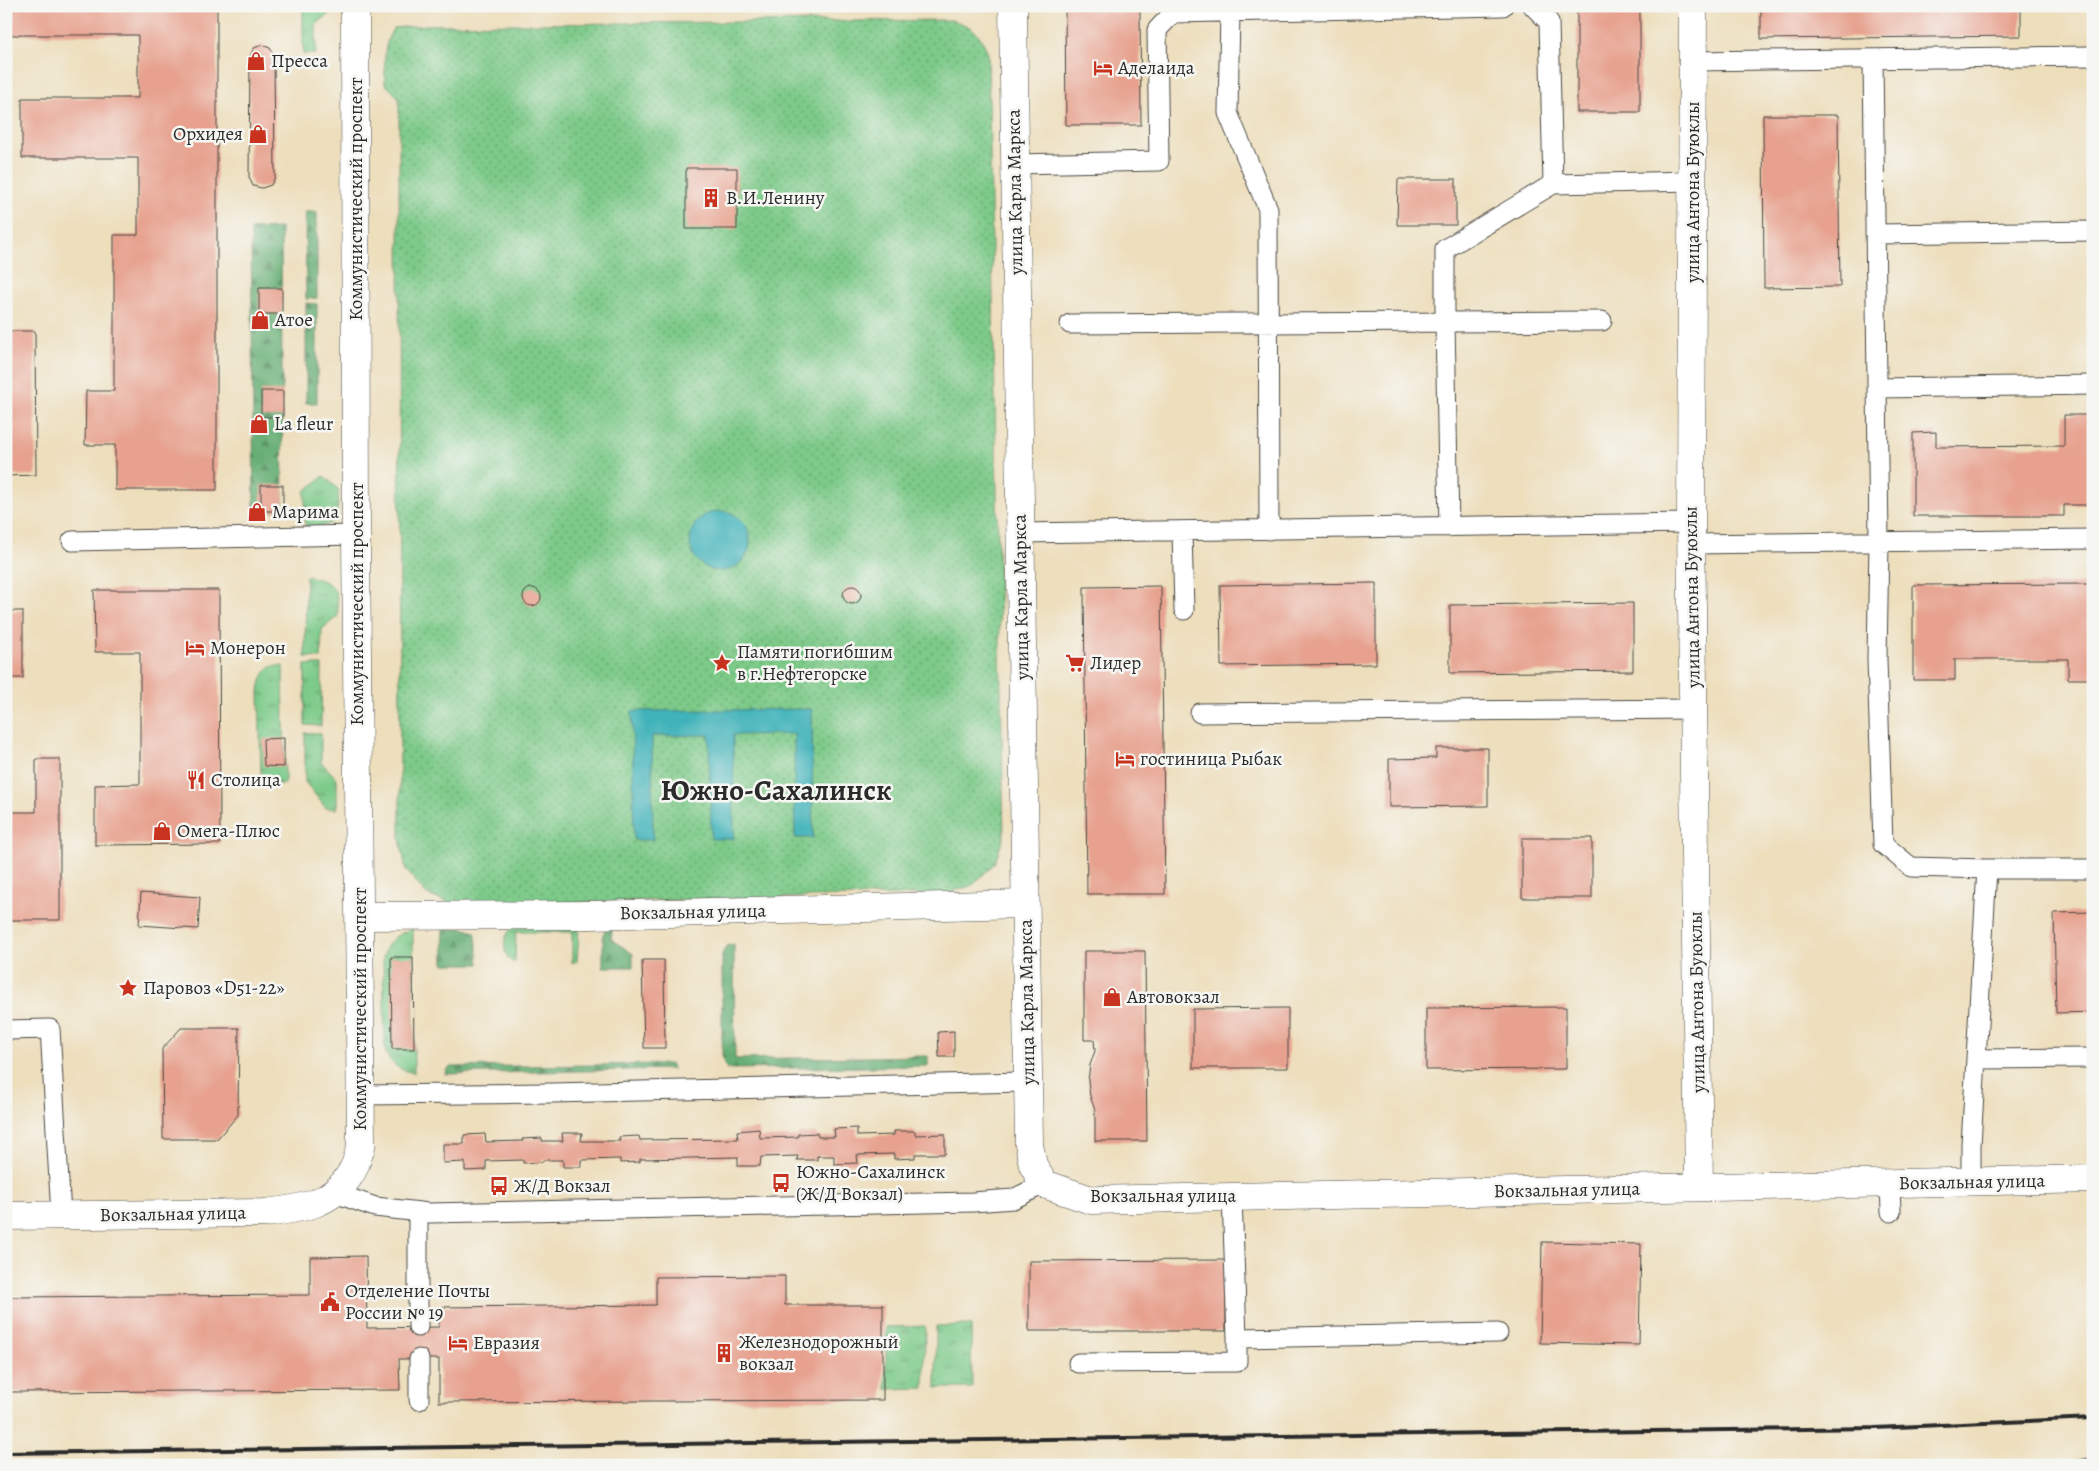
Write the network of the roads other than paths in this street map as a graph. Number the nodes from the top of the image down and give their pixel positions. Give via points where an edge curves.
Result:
1 (355, 6) edge
2 (1013, 6) edge
3 (1503, 6) edge
4 (1533, 6) edge
5 (1693, 6) edge
6 (1230, 12) junction
7 (2093, 56) edge
8 (1872, 59) junction
9 (1693, 61) junction
10 (1015, 164) junction
11 (1693, 181) junction
12 (1553, 184) junction
13 (2093, 231) edge
14 (1875, 234) junction
15 (1602, 321) dead end
16 (1445, 322) junction
17 (1269, 323) junction
18 (1070, 324) dead end
19 (2093, 385) edge
20 (1877, 388) junction
21 (1449, 527) junction
22 (1269, 530) junction
23 (1182, 531) junction
24 (1020, 534) junction
25 (1691, 534) junction
26 (356, 535) junction
27 (2093, 539) edge
28 (72, 541) dead end
29 (1880, 542) junction
30 (1184, 610) dead end
31 (1694, 709) junction
32 (1200, 713) dead end
33 (1987, 869) junction
34 (2093, 869) edge
35 (1025, 904) junction
36 (360, 916) junction
37 (6, 1030) edge
38 (2093, 1058) edge
39 (1976, 1059) junction
40 (1028, 1082) junction
41 (361, 1095) junction
42 (2093, 1179) edge
43 (1971, 1182) junction
44 (1890, 1183) junction
45 (1044, 1184) junction
46 (1699, 1187) junction
47 (335, 1194) junction
48 (1232, 1196) junction
49 (418, 1212) junction
50 (1891, 1212) dead end
51 (61, 1215) junction
52 (6, 1216) edge
53 (418, 1327) dead end
54 (1498, 1333) dead end
55 (1237, 1338) junction
56 (419, 1360) dead end
57 (1078, 1363) dead end
58 (419, 1400) dead end

1 - 26 street, Коммунистический проспект
2 - 10 street, улица Карла Маркса
3 - 6 lane
4 - 12 lane via 1549,22
5 - 9 street, улица Антона Буюклы
6 - 10 lane via 1173,13 1157,30 1160,161
6 - 17 lane via 1228,113 1268,209
7 - 8 lane
8 - 9 lane
8 - 14 lane
9 - 11 street, улица Антона Буюклы
10 - 24 street, улица Карла Маркса
11 - 12 lane
11 - 25 street, улица Антона Буюклы
12 - 16 lane via 1445,249
13 - 14 lane
14 - 20 lane
15 - 16 lane
16 - 17 lane
16 - 21 lane
17 - 18 lane
17 - 22 lane
19 - 20 lane
20 - 29 lane
21 - 22 lane
21 - 25 lane
22 - 23 lane
23 - 24 lane
23 - 30 lane
24 - 35 street, улица Карла Маркса
25 - 29 lane
25 - 31 street, улица Антона Буюклы
26 - 28 lane
26 - 36 street, Коммунистический проспект
27 - 29 lane
29 - 33 lane via 1877,659 1883,844 1911,867
31 - 32 lane
31 - 46 street, улица Антона Буюклы
33 - 34 lane
33 - 39 lane
35 - 36 street, Вокзальная улица via 580,916
35 - 40 street, улица Карла Маркса
36 - 41 street, Коммунистический проспект
37 - 51 lane via 50,1029
38 - 39 lane
39 - 43 lane
40 - 41 lane
40 - 45 street, улица Карла Маркса via 1033,1165
41 - 47 street, Коммунистический проспект via 361,1147 352,1173
42 - 43 street, Вокзальная улица
43 - 44 street, Вокзальная улица
44 - 46 street, Вокзальная улица
44 - 50 lane
45 - 48 street, Вокзальная улица via 1090,1200
45 - 49 lane via 1013,1199 973,1202
46 - 48 street, Вокзальная улица
47 - 49 lane via 375,1207
47 - 51 street, Вокзальная улица via 304,1208 265,1213
48 - 55 lane
49 - 53 lane
51 - 52 street, Вокзальная улица
54 - 55 lane
55 - 57 lane via 1236,1362
56 - 58 lane

